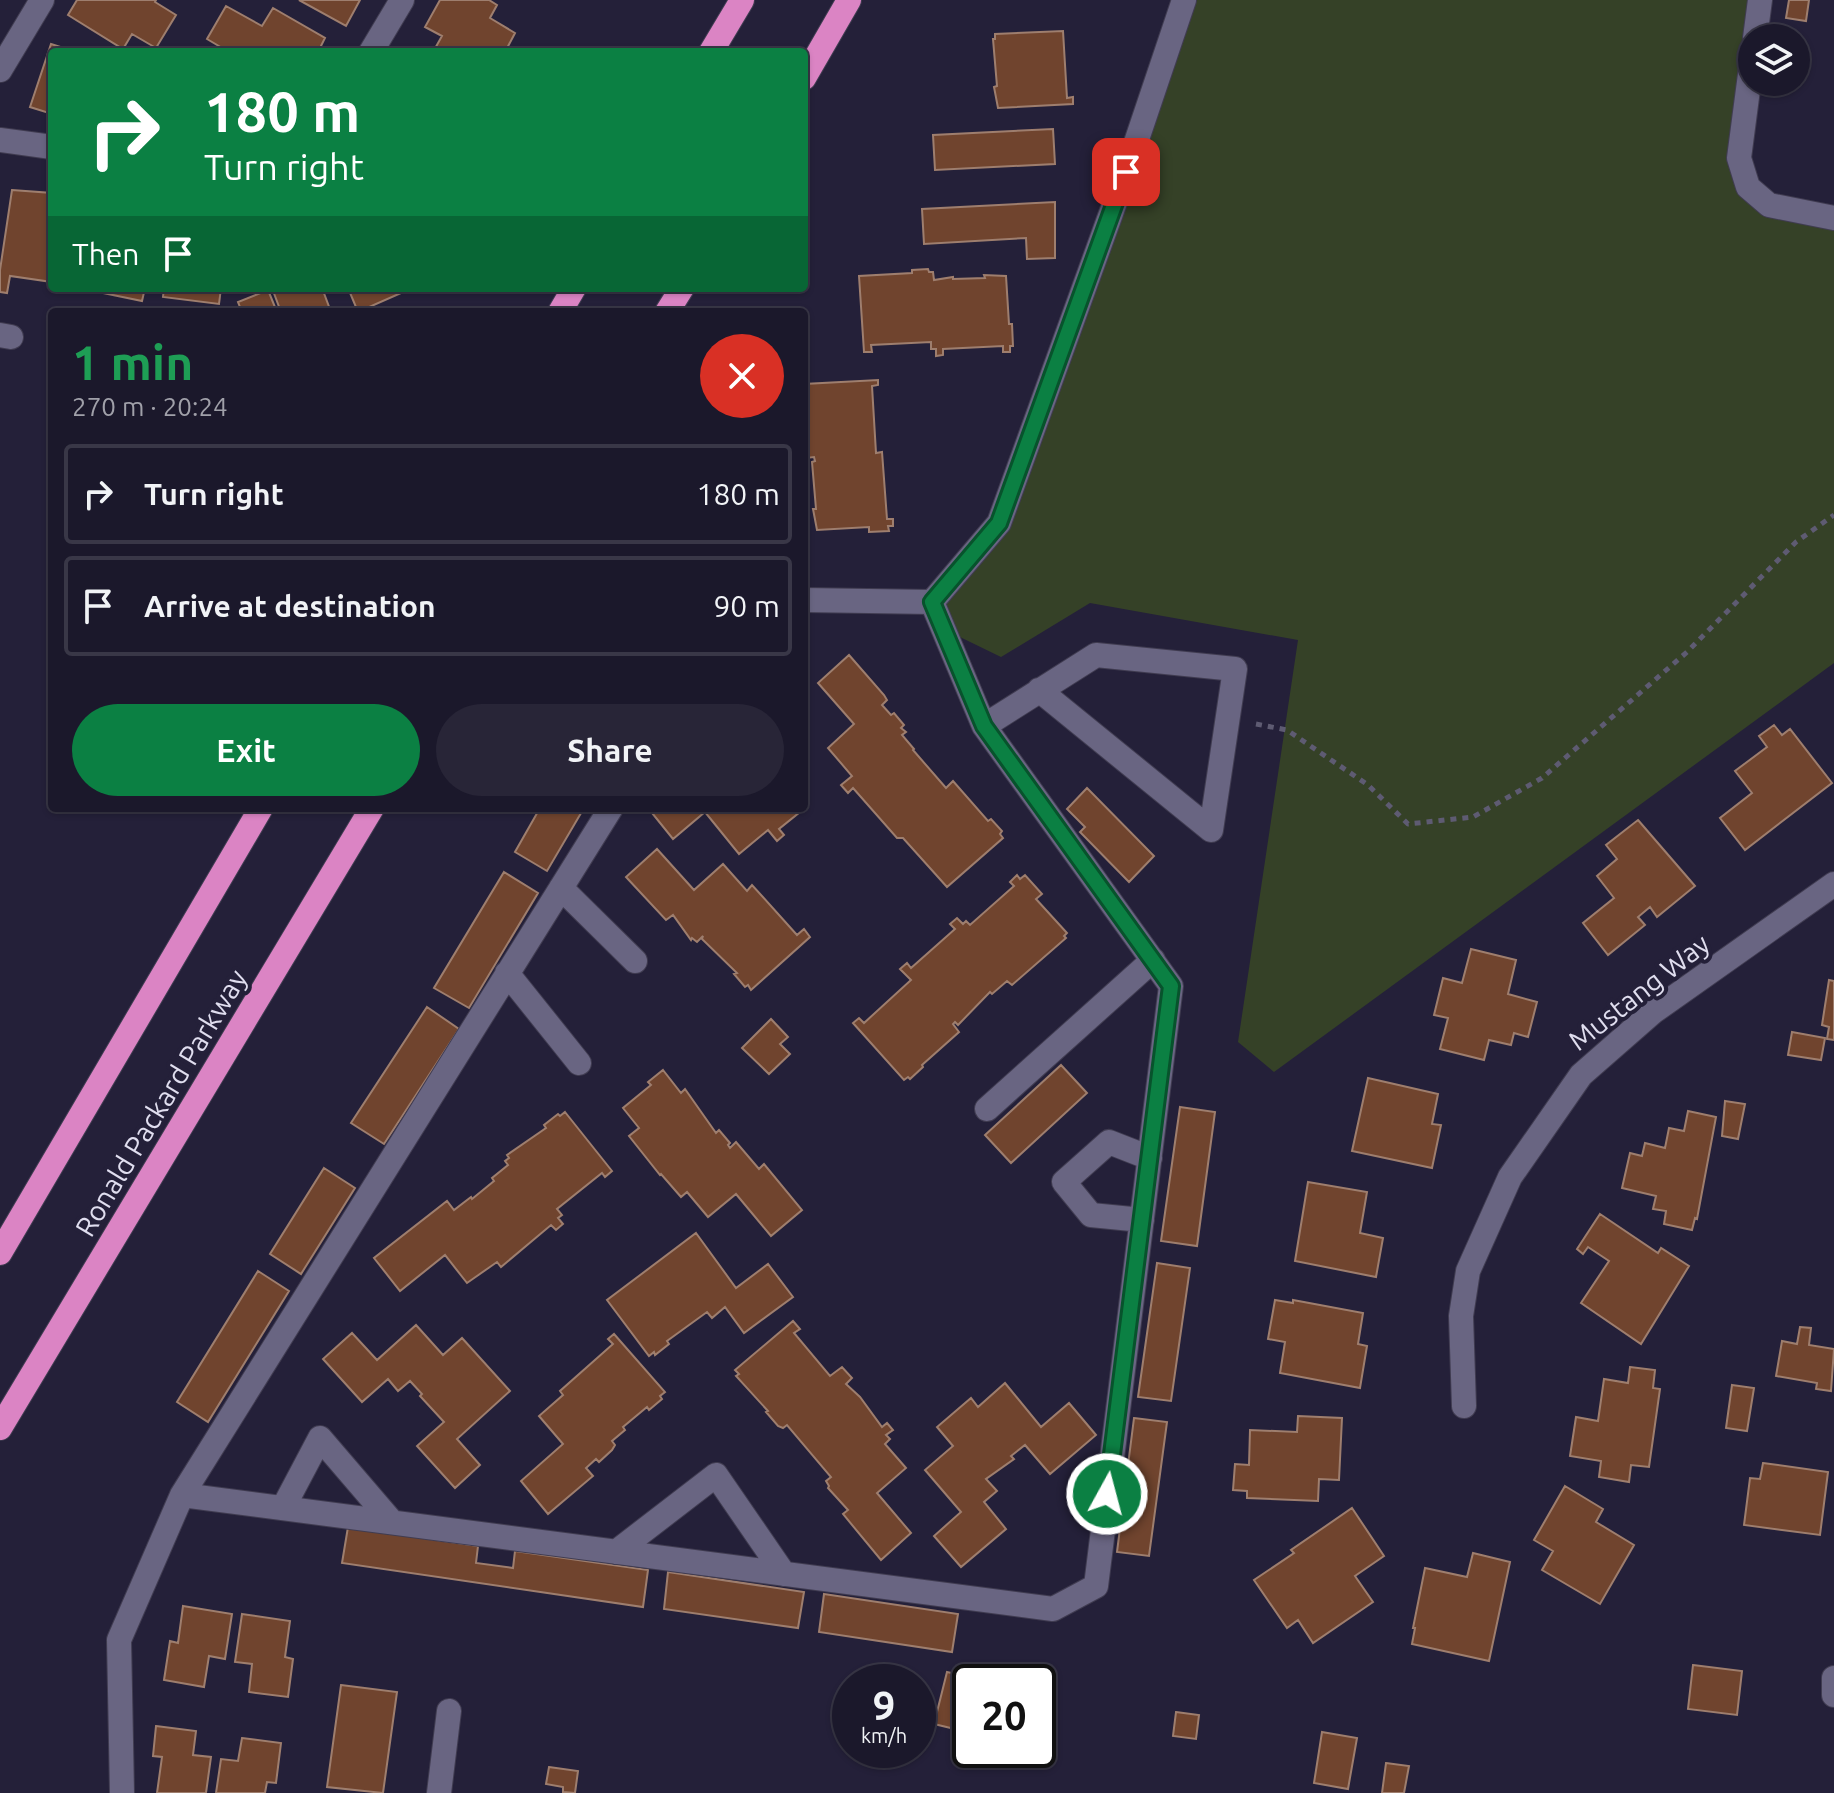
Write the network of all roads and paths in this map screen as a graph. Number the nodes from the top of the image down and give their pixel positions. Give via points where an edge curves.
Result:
1 (42, 0) edge
2 (402, 0) edge
3 (742, 0) edge
4 (849, 0) edge
5 (1184, 0) edge
6 (1760, 0) edge
7 (1757, 24) edge
8 (373, 48) edge
9 (713, 48) edge
10 (0, 70) edge
11 (808, 71) edge
12 (1747, 96) edge
13 (0, 140) edge
14 (48, 146) edge
15 (1834, 218) edge
16 (1834, 515) edge
17 (808, 600) edge
18 (932, 602) junction
19 (1039, 690) junction
20 (1227, 718) junction
21 (984, 726) junction
22 (259, 812) edge
23 (370, 812) edge
24 (608, 812) edge
25 (1834, 884) edge
26 (561, 888) junction
27 (1153, 960) junction
28 (635, 961) dead end
29 (507, 973) junction
30 (579, 1063) dead end
31 (987, 1109) dead end
32 (1150, 1158) junction
33 (1142, 1220) junction
34 (0, 1253) edge
35 (1464, 1406) dead end
36 (0, 1428) edge
37 (182, 1495) junction
38 (283, 1508) junction
39 (392, 1522) junction
40 (616, 1552) junction
41 (784, 1574) junction
42 (1834, 1678) edge
43 (1834, 1695) edge
44 (449, 1711) dead end
45 (122, 1793) edge
46 (439, 1793) edge

1 - 10 street
2 - 8 street
3 - 9 highway
4 - 11 highway
5 - 18 street via 999,523
6 - 7 street
12 - 15 street via 1739,158 1748,187 1769,205
13 - 14 street
16 - 20 path via 1796,542 1687,652 1542,778 1473,817 1408,824 1368,785 1287,730
17 - 18 street
18 - 21 street
19 - 20 street via 1096,655 1235,669
19 - 20 street via 1211,830
19 - 21 street
21 - 27 street
22 - 34 highway
23 - 36 highway, Ronald Packard Parkway
24 - 26 street
25 - 35 street, Mustang Way via 1653,1012 1581,1075 1510,1177 1468,1271 1461,1316
26 - 28 street
26 - 29 street
27 - 31 street
27 - 32 street via 1171,986
29 - 30 street
29 - 37 street
32 - 33 street
32 - 33 street via 1109,1142 1064,1182 1091,1215
33 - 41 street via 1096,1586 1053,1609
37 - 38 street
37 - 45 street via 119,1640
38 - 39 street
38 - 39 street via 320,1438
39 - 40 street
40 - 41 street
40 - 41 street via 716,1475
42 - 43 street
44 - 46 street

